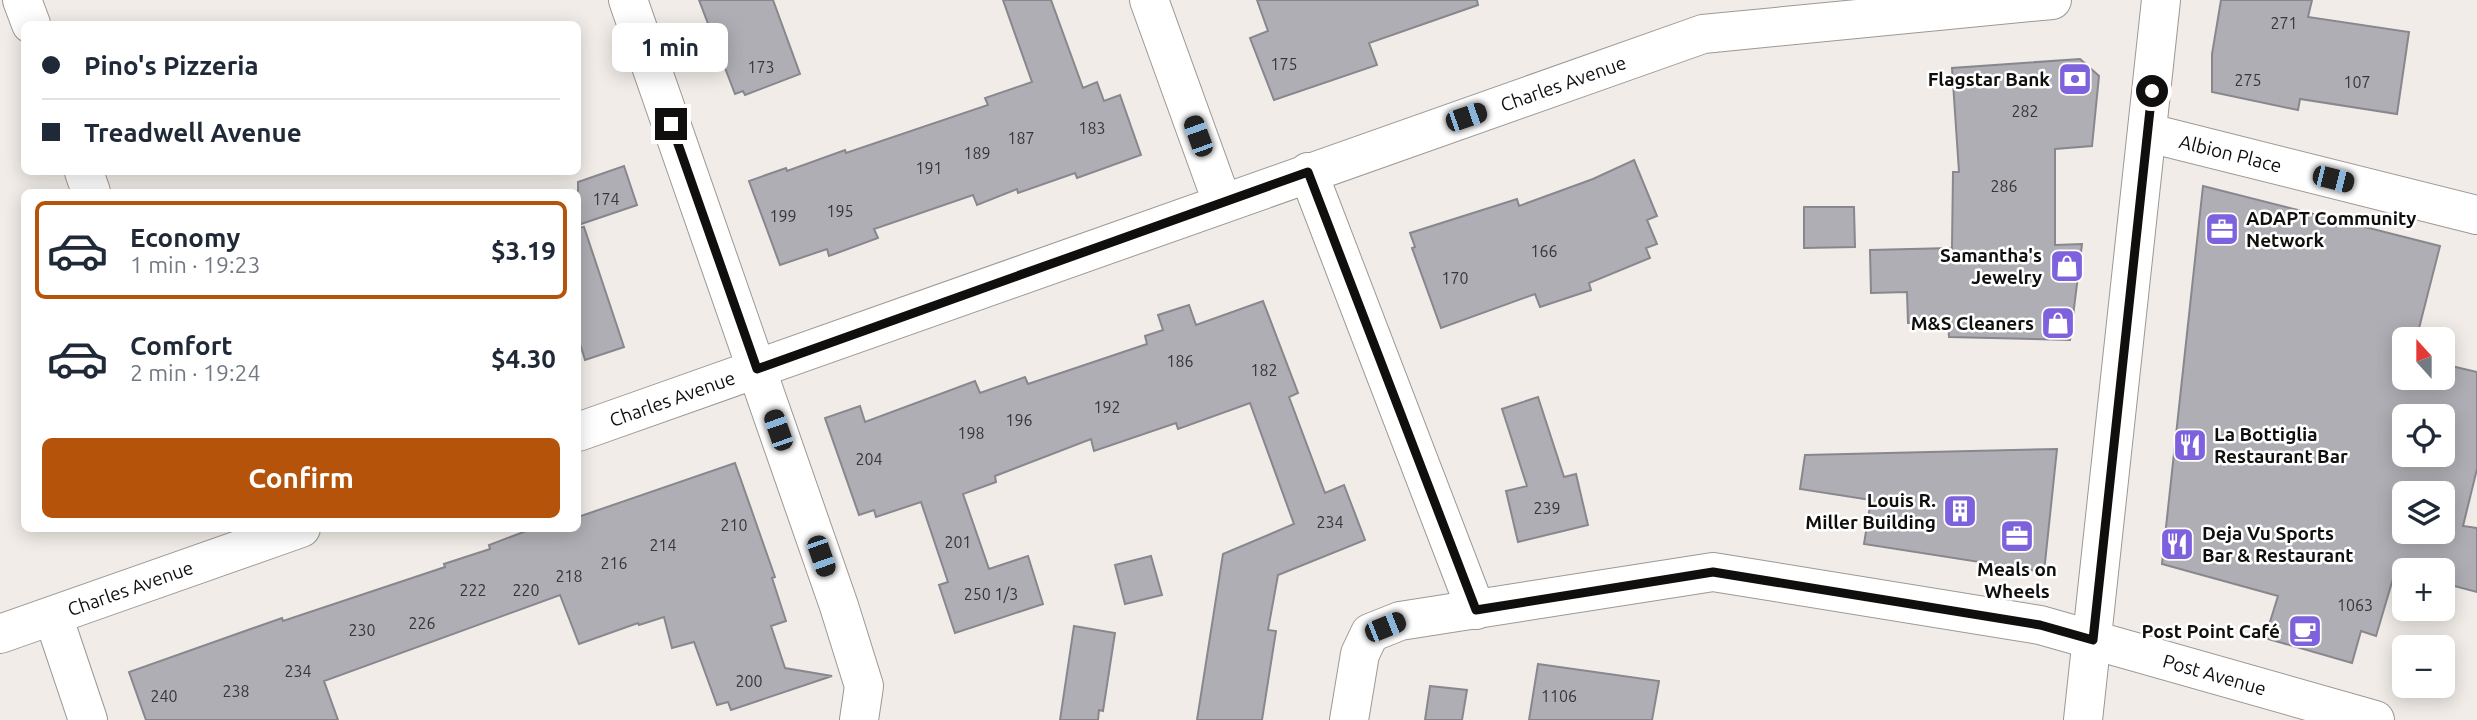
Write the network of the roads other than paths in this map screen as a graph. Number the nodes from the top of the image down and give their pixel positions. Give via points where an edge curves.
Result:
1 (22, 0) edge
2 (628, 0) edge
3 (1149, 0) edge
4 (2052, 0) edge
5 (2161, 0) edge
6 (30, 21) edge
7 (2148, 133) junction
8 (1308, 172) junction
9 (1222, 202) junction
10 (2477, 215) edge
11 (757, 369) junction
12 (581, 431) edge
13 (290, 532) edge
14 (1476, 610) junction
15 (52, 616) junction
16 (0, 634) edge
17 (2093, 640) junction
18 (88, 720) edge
19 (859, 720) edge
20 (1349, 720) edge
21 (2083, 720) edge
22 (2375, 720) edge

1 - 6 street
2 - 11 street
3 - 9 street
4 - 8 street, Charles Avenue via 1703,34
5 - 7 street
7 - 10 street, Albion Place
7 - 17 street
8 - 9 street, Charles Avenue
8 - 14 street
9 - 11 street, Charles Avenue
11 - 12 street, Charles Avenue
11 - 19 street via 864,686
13 - 15 street, Charles Avenue
14 - 17 street, Post Avenue via 1713,572 2040,625
14 - 20 street, Post Avenue via 1400,621 1370,634 1360,654
15 - 16 street, Charles Avenue
15 - 18 street
17 - 21 street
17 - 22 street, Post Avenue

